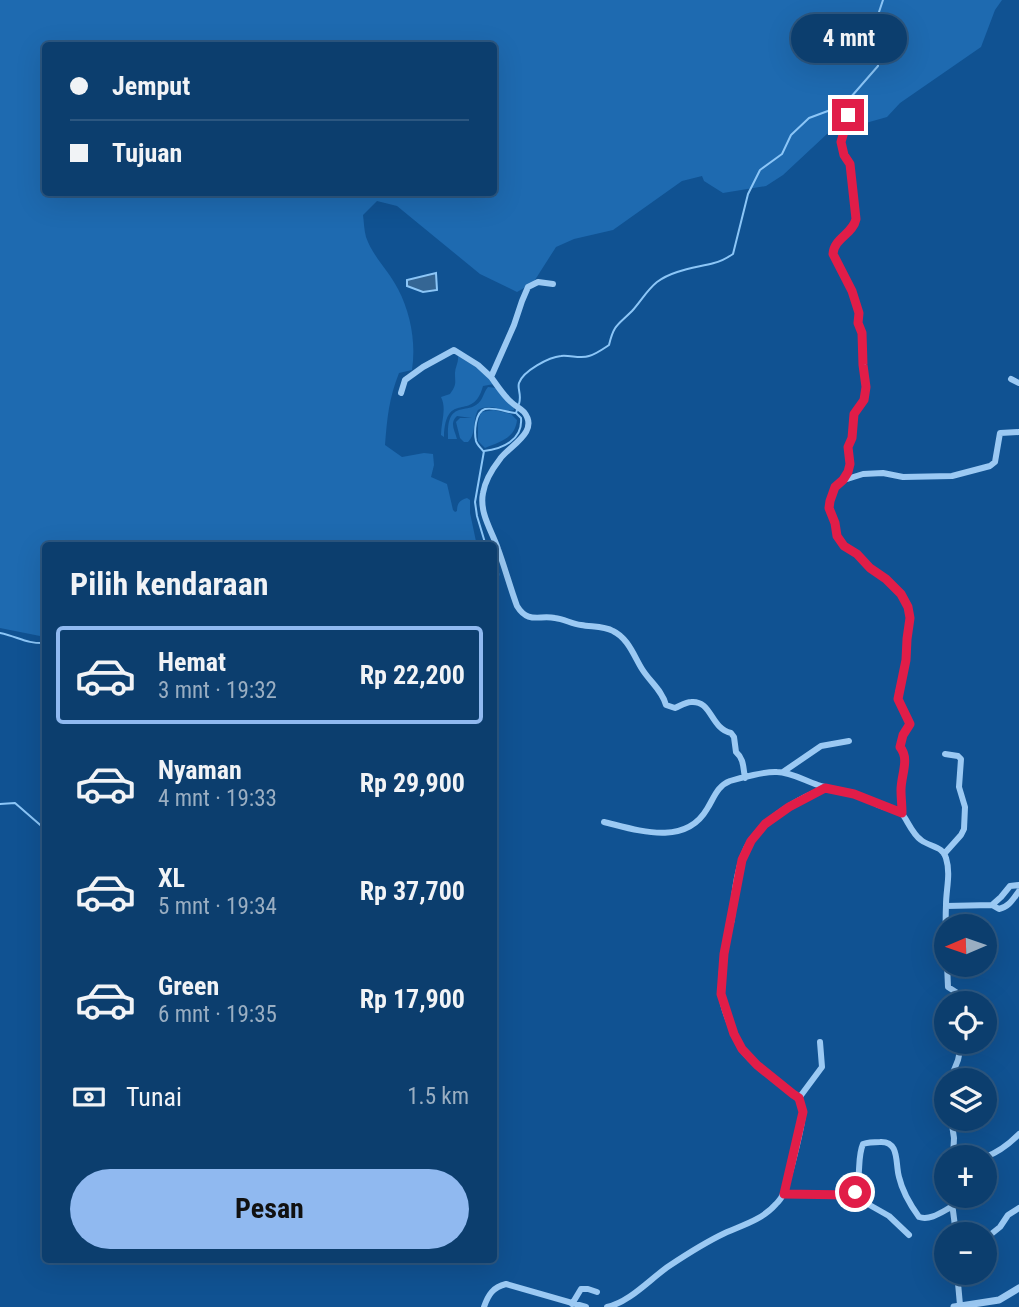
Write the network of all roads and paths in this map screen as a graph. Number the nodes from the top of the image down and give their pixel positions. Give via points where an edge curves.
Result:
1 (846, 110) dead end
2 (553, 284) dead end
3 (491, 377) junction
4 (1011, 379) dead end
5 (1019, 383) edge
6 (401, 393) dead end
7 (1019, 432) edge
8 (843, 480) junction
9 (495, 542) edge
10 (497, 548) edge
11 (849, 741) dead end
12 (945, 754) dead end
13 (783, 772) junction
14 (745, 778) junction
15 (825, 788) junction
16 (902, 813) junction
17 (604, 822) dead end
18 (944, 854) junction
19 (1019, 885) edge
20 (1019, 891) edge
21 (992, 905) junction
22 (946, 906) junction
23 (946, 914) edge
24 (820, 1042) dead end
25 (799, 1098) junction
26 (1019, 1134) edge
27 (997, 1152) edge
28 (784, 1194) junction
29 (852, 1195) junction
30 (949, 1208) edge
31 (1019, 1208) edge
32 (997, 1229) edge
33 (909, 1236) dead end
34 (957, 1285) edge
35 (1019, 1288) edge
36 (597, 1292) dead end
37 (572, 1304) junction
38 (485, 1305) edge
39 (957, 1306) edge
40 (586, 1307) edge
41 (607, 1307) edge

1 - 8 street via 841,142 850,164 856,219 833,247 833,254 859,313 866,387 854,414 850,464
2 - 3 street via 538,282 528,287
3 - 6 street via 454,350 405,380
3 - 9 street via 527,418 527,429 499,460 482,495
4 - 5 street
7 - 8 street via 1000,433 993,465 952,476 883,473
8 - 16 street via 835,487 829,508 837,536 901,594 910,618 898,699 910,724 900,742 905,758
10 - 14 street via 522,614 617,633 666,705 675,708 698,703 710,711 722,731 731,733
11 - 13 street via 824,745
12 - 18 street via 961,759 959,791 965,807 963,832
13 - 14 street
13 - 15 street
14 - 17 street via 720,787 704,814 678,831 653,834
15 - 16 street
15 - 25 street via 775,816 747,846 722,973 721,994 742,1049
16 - 18 street via 918,838
18 - 22 street via 949,882
19 - 21 street via 1010,886
20 - 21 street via 1005,907
21 - 22 street
22 - 23 street
24 - 25 street via 821,1068
25 - 28 street via 802,1121
26 - 27 street
28 - 29 street
28 - 41 street via 764,1215 693,1251
29 - 30 street via 858,1184 863,1144 885,1141 895,1152 900,1181 919,1217
29 - 33 street via 889,1216
31 - 32 street
34 - 39 street
35 - 39 street via 999,1300
36 - 37 street via 581,1289
37 - 38 street via 506,1284 494,1289
37 - 40 street

